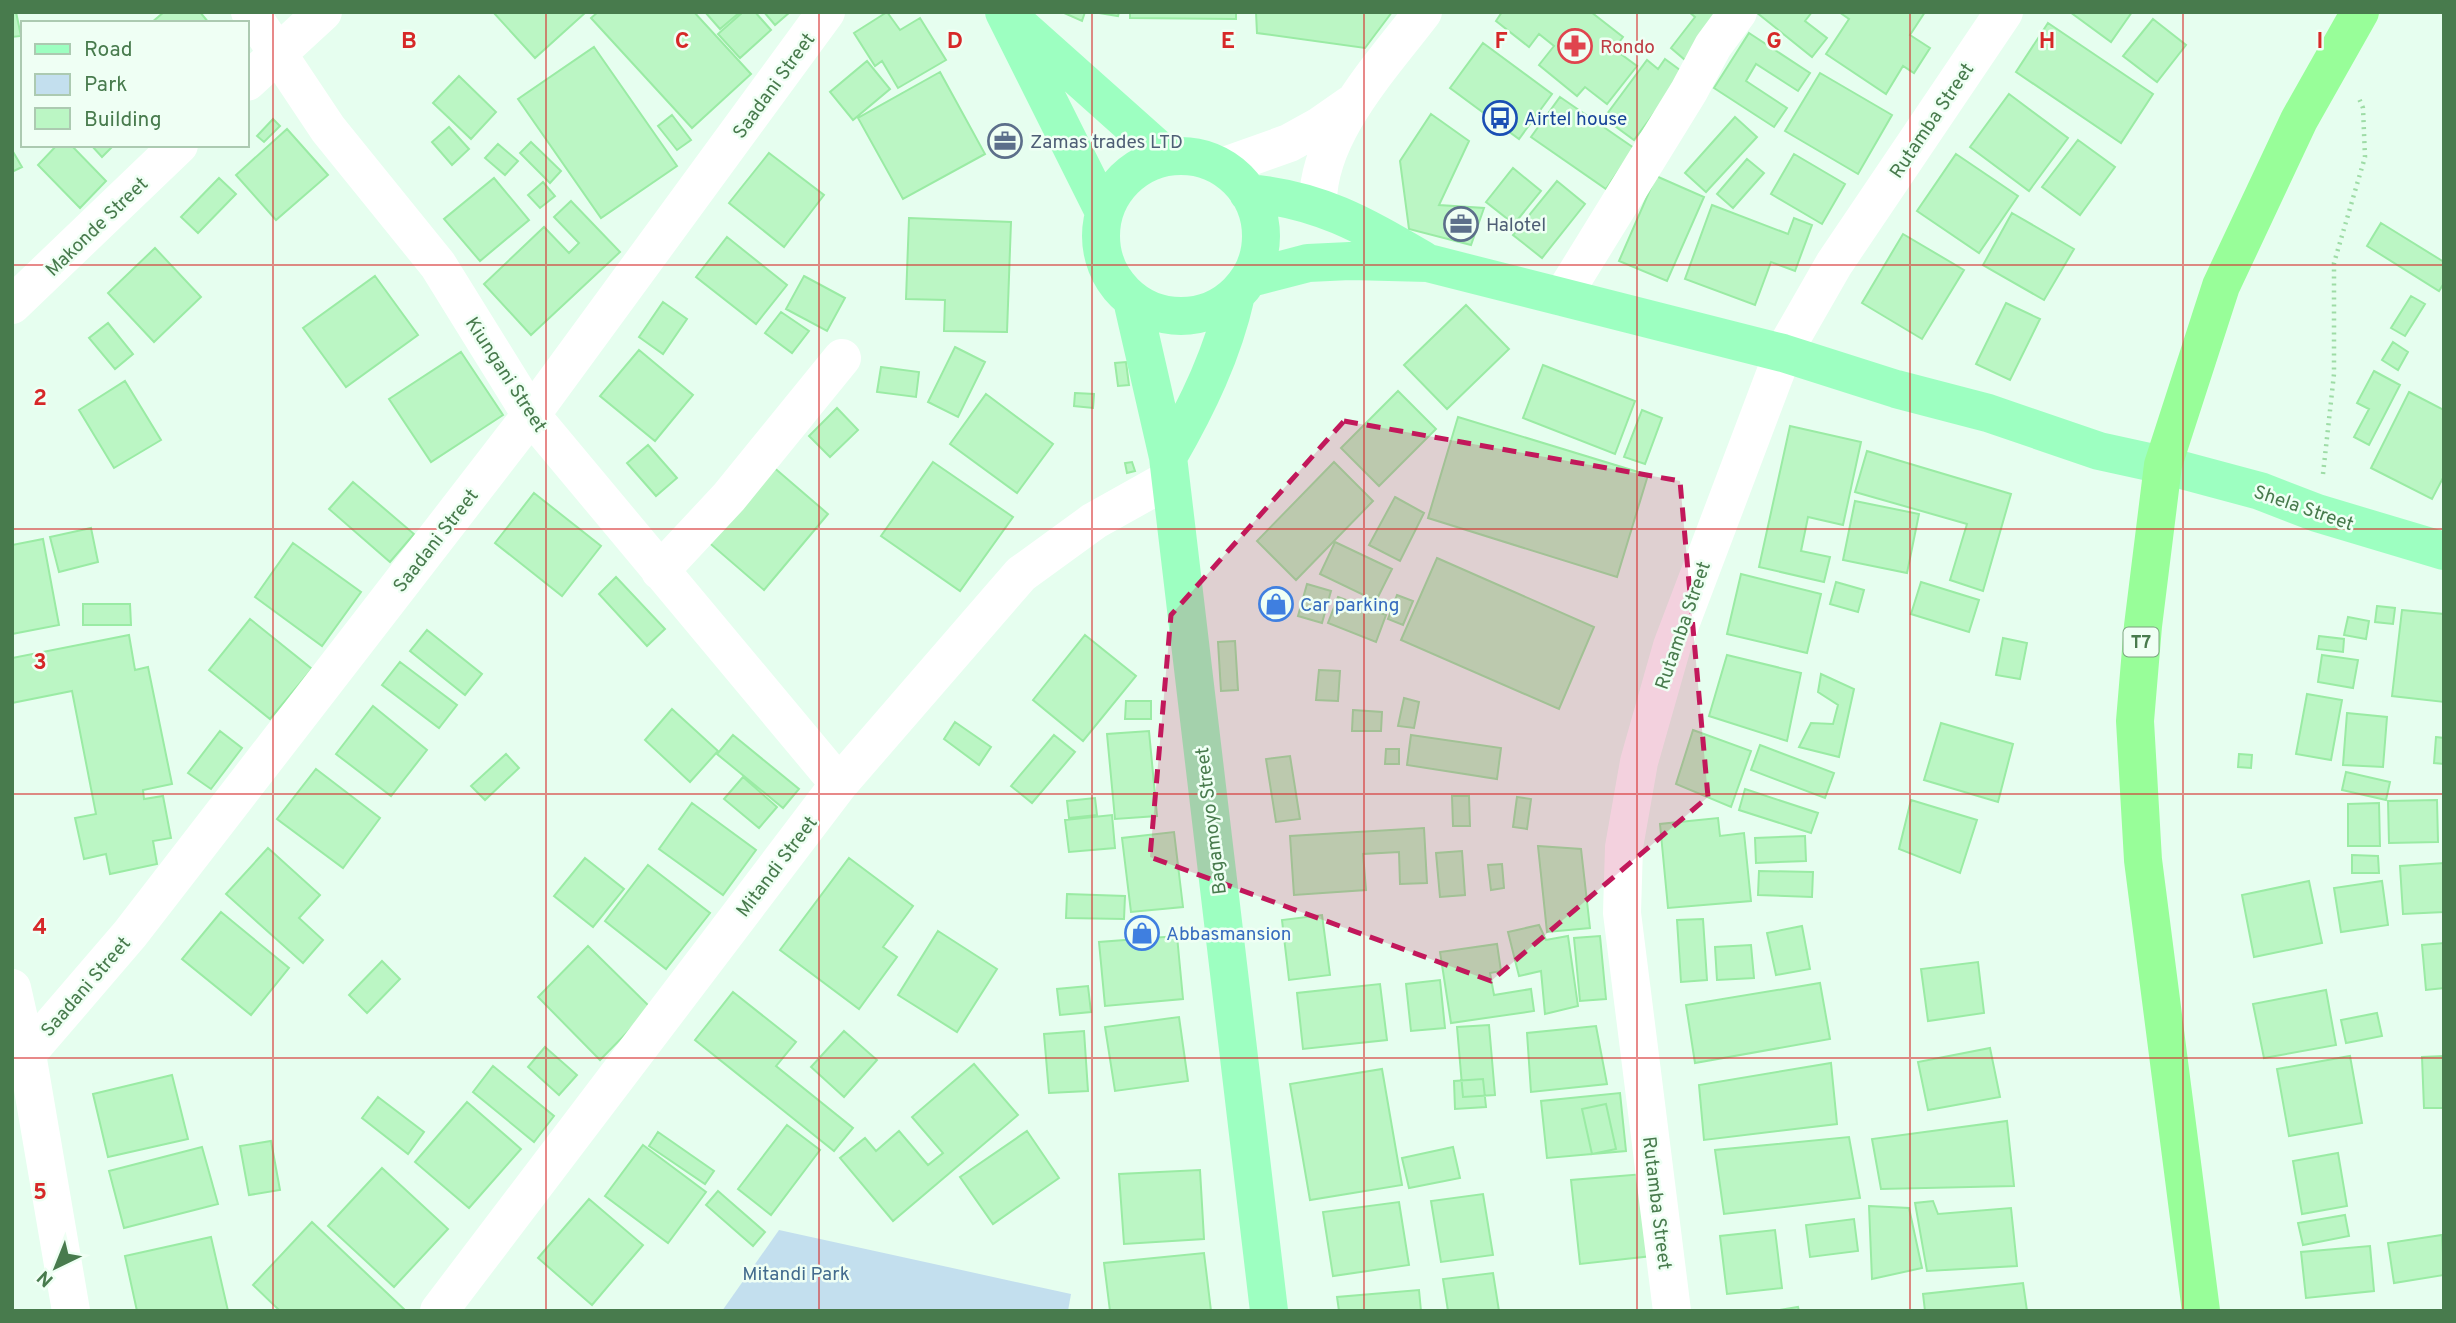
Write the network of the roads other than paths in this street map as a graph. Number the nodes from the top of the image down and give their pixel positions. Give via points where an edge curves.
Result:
1 (250, 12) edge
2 (323, 12) edge
3 (826, 12) edge
4 (1004, 12) edge
5 (1423, 12) edge
6 (1738, 12) edge
7 (2004, 12) edge
8 (2360, 12) edge
9 (278, 52) junction
10 (248, 81) edge
11 (1356, 101) junction
12 (177, 147) edge
13 (1167, 157) junction
14 (1235, 180) junction
15 (1318, 206) junction
16 (1104, 212) junction
17 (1428, 263) junction
18 (1243, 286) junction
19 (1562, 297) junction
20 (1132, 300) junction
21 (12, 305) edge
22 (1783, 354) junction
23 (842, 358) dead end
24 (531, 415) junction
25 (2163, 465) junction
26 (1169, 468) junction
27 (2444, 551) edge
28 (660, 571) junction
29 (839, 785) junction
30 (12, 988) edge
31 (27, 1054) junction
32 (71, 1311) edge
33 (439, 1311) edge
34 (1269, 1311) edge
35 (1672, 1311) edge
36 (2201, 1311) edge

1 - 9 street, Kiungani Street
2 - 9 street
3 - 24 street, Saadani Street
4 - 13 main road
4 - 16 main road
5 - 11 street
6 - 19 street
7 - 22 street, Rutamba Street via 1834,264
8 - 25 highway, T7 via 2299,120 2221,286
9 - 10 street
9 - 24 street, Kiungani Street via 328,129 438,265
11 - 14 street
11 - 15 street via 1324,159
12 - 21 street, Makonde Street
13 - 14 main road via 1205,160
13 - 16 main road via 1128,176
14 - 15 main road
14 - 18 main road via 1256,209 1261,244 1258,261
15 - 17 main road via 1354,220
16 - 20 main road via 1100,236 1104,260
17 - 18 main road via 1308,263
17 - 19 main road, Shela Street
18 - 20 main road via 1218,308 1196,315 1151,311
18 - 26 main road
19 - 22 main road, Shela Street
20 - 26 main road, Bagamoyo Street
22 - 25 main road, Shela Street via 1988,413 2099,451
22 - 35 street, Rutamba Street via 1672,646 1639,762 1624,847 1622,912
23 - 28 street via 729,497
24 - 28 street, Kiungani Street
24 - 31 street, Saadani Street via 130,934
25 - 27 main road, Shela Street via 2260,491
25 - 36 highway, T7 via 2135,721 2143,860
26 - 29 street, Mitandi Street via 1021,575
26 - 34 main road, Bagamoyo Street
28 - 29 street, Kiungani Street
29 - 33 street, Mitandi Street
30 - 31 street
31 - 32 street

